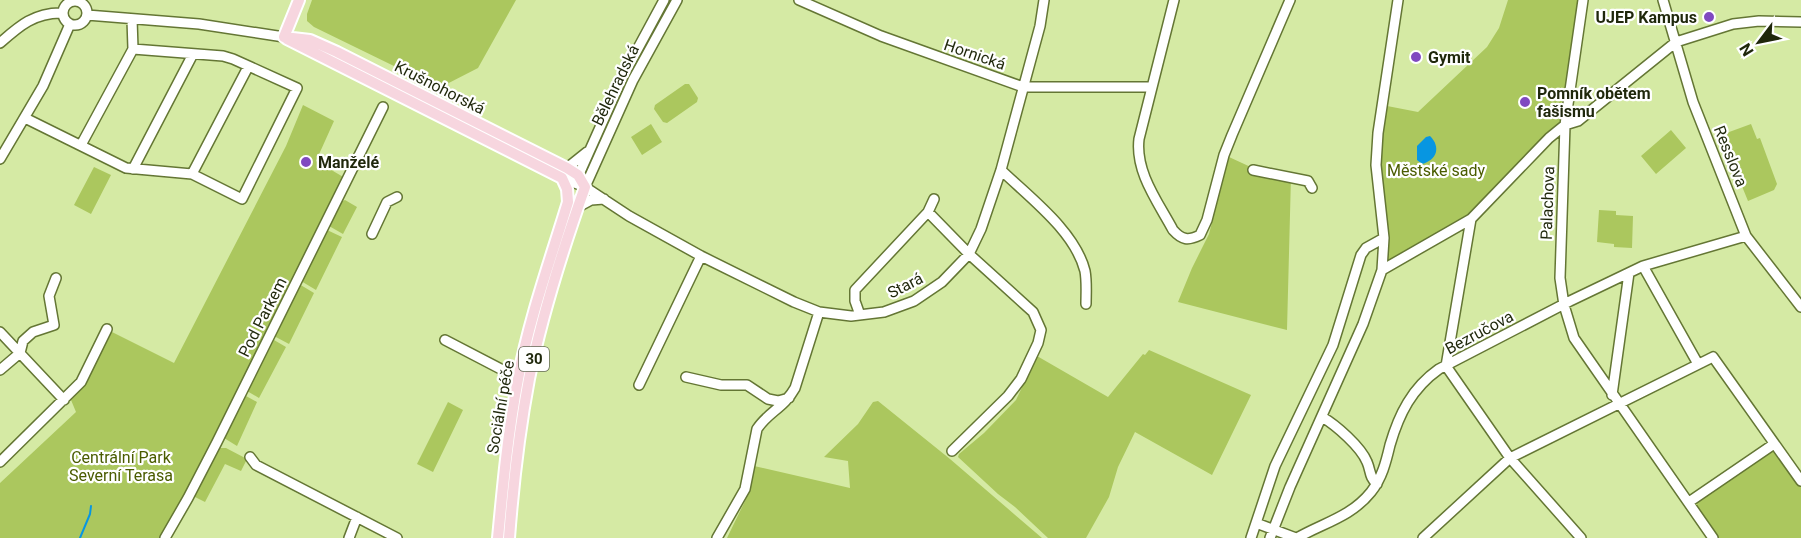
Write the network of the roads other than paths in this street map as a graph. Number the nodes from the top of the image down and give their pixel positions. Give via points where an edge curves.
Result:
1 (299, 0) edge
2 (664, 0) edge
3 (677, 0) edge
4 (799, 0) edge
5 (1044, 0) edge
6 (1174, 0) edge
7 (1290, 0) edge
8 (1398, 0) edge
9 (1582, 0) edge
10 (1663, 0) edge
11 (80, 1) edge
12 (63, 13) junction
13 (87, 15) junction
14 (132, 19) junction
15 (1801, 22) edge
16 (70, 24) junction
17 (284, 38) junction
18 (1676, 42) junction
19 (0, 44) edge
20 (133, 49) junction
21 (193, 54) junction
22 (248, 67) junction
23 (1023, 87) junction
24 (1152, 87) junction
25 (383, 107) dead end
26 (25, 118) junction
27 (1565, 125) junction
28 (81, 145) junction
29 (589, 150) junction
30 (0, 159) edge
31 (567, 168) junction
32 (133, 169) junction
33 (592, 170) junction
34 (1001, 170) junction
35 (1253, 170) dead end
36 (192, 174) junction
37 (562, 178) junction
38 (579, 182) junction
39 (1312, 188) dead end
40 (397, 196) dead end
41 (934, 199) dead end
42 (604, 200) junction
43 (573, 205) junction
44 (928, 212) junction
45 (1471, 219) junction
46 (372, 234) dead end
47 (1746, 236) junction
48 (1384, 238) junction
49 (969, 254) junction
50 (701, 256) junction
51 (1643, 266) junction
52 (1382, 270) junction
53 (1629, 273) junction
54 (56, 278) dead end
55 (1086, 304) dead end
56 (1564, 305) junction
57 (1801, 308) edge
58 (819, 312) junction
59 (860, 315) junction
60 (107, 329) dead end
61 (0, 332) edge
62 (445, 340) dead end
63 (20, 353) junction
64 (1698, 364) junction
65 (1446, 366) junction
66 (0, 370) edge
67 (686, 377) dead end
68 (518, 378) junction
69 (639, 386) dead end
70 (1612, 395) junction
71 (789, 398) junction
72 (64, 400) junction
73 (1618, 404) junction
74 (1322, 417) junction
75 (1774, 444) junction
76 (952, 451) dead end
77 (250, 457) dead end
78 (1510, 458) junction
79 (0, 462) edge
80 (1801, 481) edge
81 (1377, 484) junction
82 (1689, 502) junction
83 (357, 517) junction
84 (1256, 523) junction
85 (1271, 534) edge
86 (165, 538) edge
87 (349, 538) edge
88 (397, 538) edge
89 (498, 538) edge
90 (509, 538) edge
91 (717, 538) edge
92 (1251, 538) edge
93 (1296, 538) edge
94 (1424, 538) edge
95 (1581, 538) edge
96 (1713, 538) edge

1 - 17 main road
2 - 29 street, Bělehradská
3 - 33 street, Bělehradská via 633,80
4 - 23 street, Hornická via 881,36
5 - 23 street, Stará
6 - 24 street
7 - 24 street via 1232,133 1207,220 1200,235 1190,240 1180,238 1173,230 1140,166 1139,139
8 - 48 street via 1376,165
9 - 27 street, Palachova
10 - 18 street, Resslova
11 - 12 street via 68,3
11 - 13 street
12 - 16 street
12 - 19 street via 35,16
13 - 14 street, Krušnohorská
13 - 16 street via 80,24
14 - 17 street, Krušnohorská via 199,24
14 - 20 street
15 - 18 street via 1733,24
16 - 26 street
17 - 31 main road, Krušnohorská via 310,40 337,52
17 - 37 main road, Krušnohorská
18 - 27 street via 1578,121
18 - 47 street, Resslova via 1693,102
20 - 21 street
20 - 28 street
21 - 22 street via 233,59
21 - 32 street
22 - 36 street
22 - 36 street via 297,88 242,199
23 - 24 street, Hornická
23 - 34 street, Stará
25 - 86 street, Pod Parkem via 217,442
26 - 28 street
26 - 30 street
27 - 45 street
27 - 56 street, Palachova via 1560,278
28 - 32 street
29 - 31 street, Bělehradská
29 - 38 street, Bělehradská
31 - 38 main road, Krušnohorská
32 - 36 street
33 - 38 street, Bělehradská
33 - 42 street via 595,186
34 - 49 street, Stará
34 - 55 street via 1069,239 1085,271
35 - 39 street via 1308,181
37 - 38 street, Krušnohorská
37 - 43 main road
38 - 42 street, Stará
38 - 43 main road, Sociální péče / 30
40 - 46 street via 387,202
41 - 44 street
42 - 43 street
42 - 50 street, Stará
43 - 68 main road, Sociální péče / 30 via 540,287
43 - 90 main road, Sociální péče / 30 via 530,376
44 - 49 street
44 - 59 street via 855,290
45 - 52 street
45 - 65 street
47 - 51 street, Bezručova
47 - 57 street, Resslova
48 - 52 street
48 - 84 street via 1361,255 1333,345 1275,466
49 - 59 street, Stará via 942,282 914,301 884,312
49 - 76 street via 1033,312 1041,330 1021,379
50 - 58 street, Stará
50 - 69 street
51 - 53 street, Bezručova
51 - 64 street
52 - 74 street
53 - 56 street, Bezručova
53 - 70 street
54 - 63 street via 49,296 54,326 33,332 23,341
56 - 65 street, Bezručova
56 - 70 street, Palachova via 1574,338
58 - 59 street, Stará
58 - 71 street
60 - 72 street via 81,382
61 - 63 street
62 - 68 street
63 - 66 street
63 - 72 street
64 - 73 street
64 - 75 street via 1713,357
65 - 78 street
65 - 81 street, Bezručova via 1427,378 1402,411 1386,467
67 - 71 street via 747,385 768,399
68 - 89 main road, Sociální péče / 30
70 - 73 street, Palachova
71 - 91 street via 757,429 745,489
72 - 79 street
73 - 78 street
73 - 82 street, Palachova
74 - 81 street via 1360,451
74 - 85 street
75 - 80 street
75 - 82 street
77 - 83 street via 256,465
78 - 94 street
78 - 95 street
81 - 93 street, Bezručova via 1349,512
82 - 96 street, Palachova
83 - 87 street
83 - 88 street
84 - 85 street
84 - 92 street
85 - 93 street

